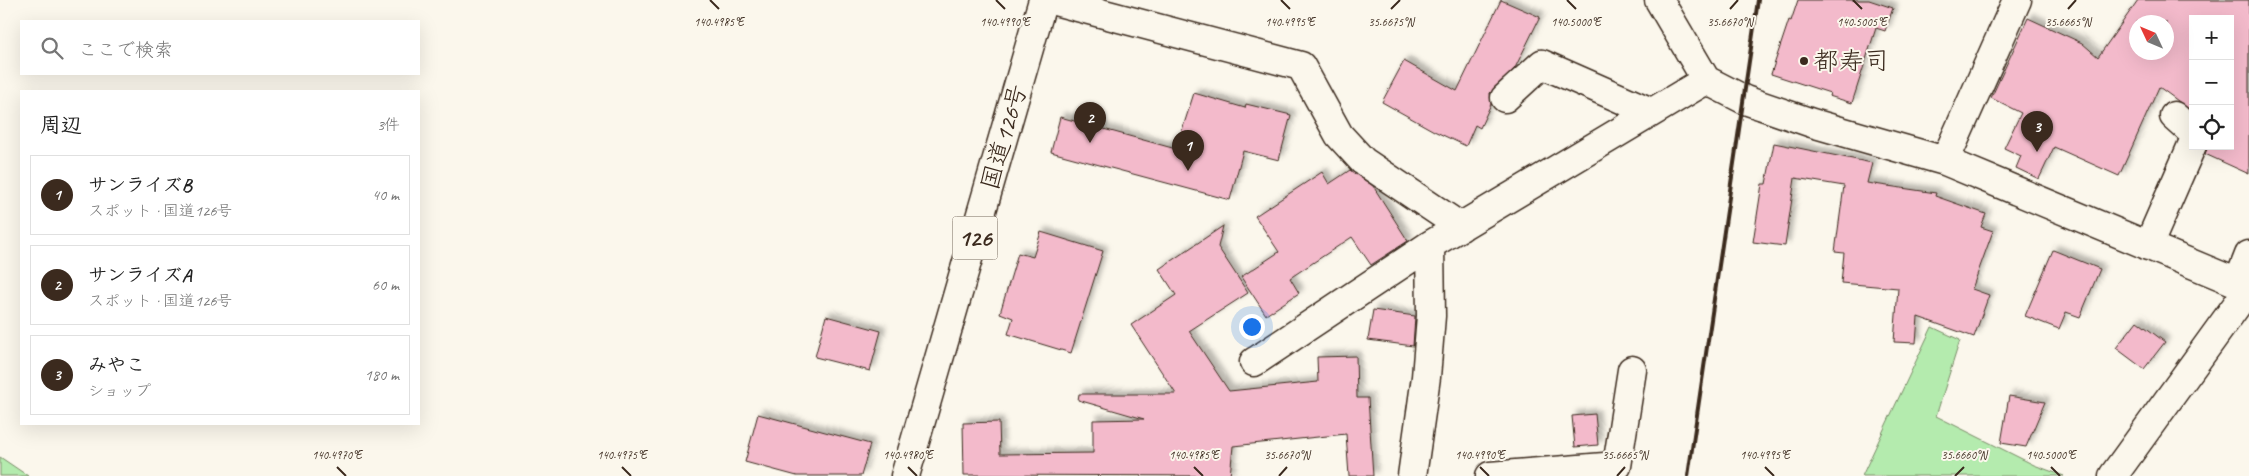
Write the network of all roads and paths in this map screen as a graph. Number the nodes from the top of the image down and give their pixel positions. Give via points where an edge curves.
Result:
1 (1043, 0) edge
2 (1051, 0) edge
3 (1659, 0) edge
4 (2017, 0) edge
5 (1706, 80) junction
6 (1505, 98) dead end
7 (1651, 112) junction
8 (2190, 150) edge
9 (1945, 161) junction
10 (1461, 227) junction
11 (1430, 245) junction
12 (2148, 246) junction
13 (2249, 255) edge
14 (2244, 289) edge
15 (1254, 362) dead end
16 (1632, 370) dead end
17 (905, 476) edge
18 (1412, 476) edge
19 (1490, 476) edge
20 (2113, 476) edge

1 - 17 main road, 国道126号 / 126
2 - 10 main road via 1302,66 1339,135 1363,161
3 - 5 main road
4 - 9 main road
5 - 7 main road
5 - 9 main road via 1745,100 1812,123
6 - 7 main road via 1542,64
7 - 10 main road
8 - 12 main road
9 - 12 main road
10 - 11 main road
11 - 15 main road
11 - 18 main road via 1431,316 1427,368
12 - 14 main road
13 - 14 main road
14 - 20 main road
16 - 19 main road via 1617,466

